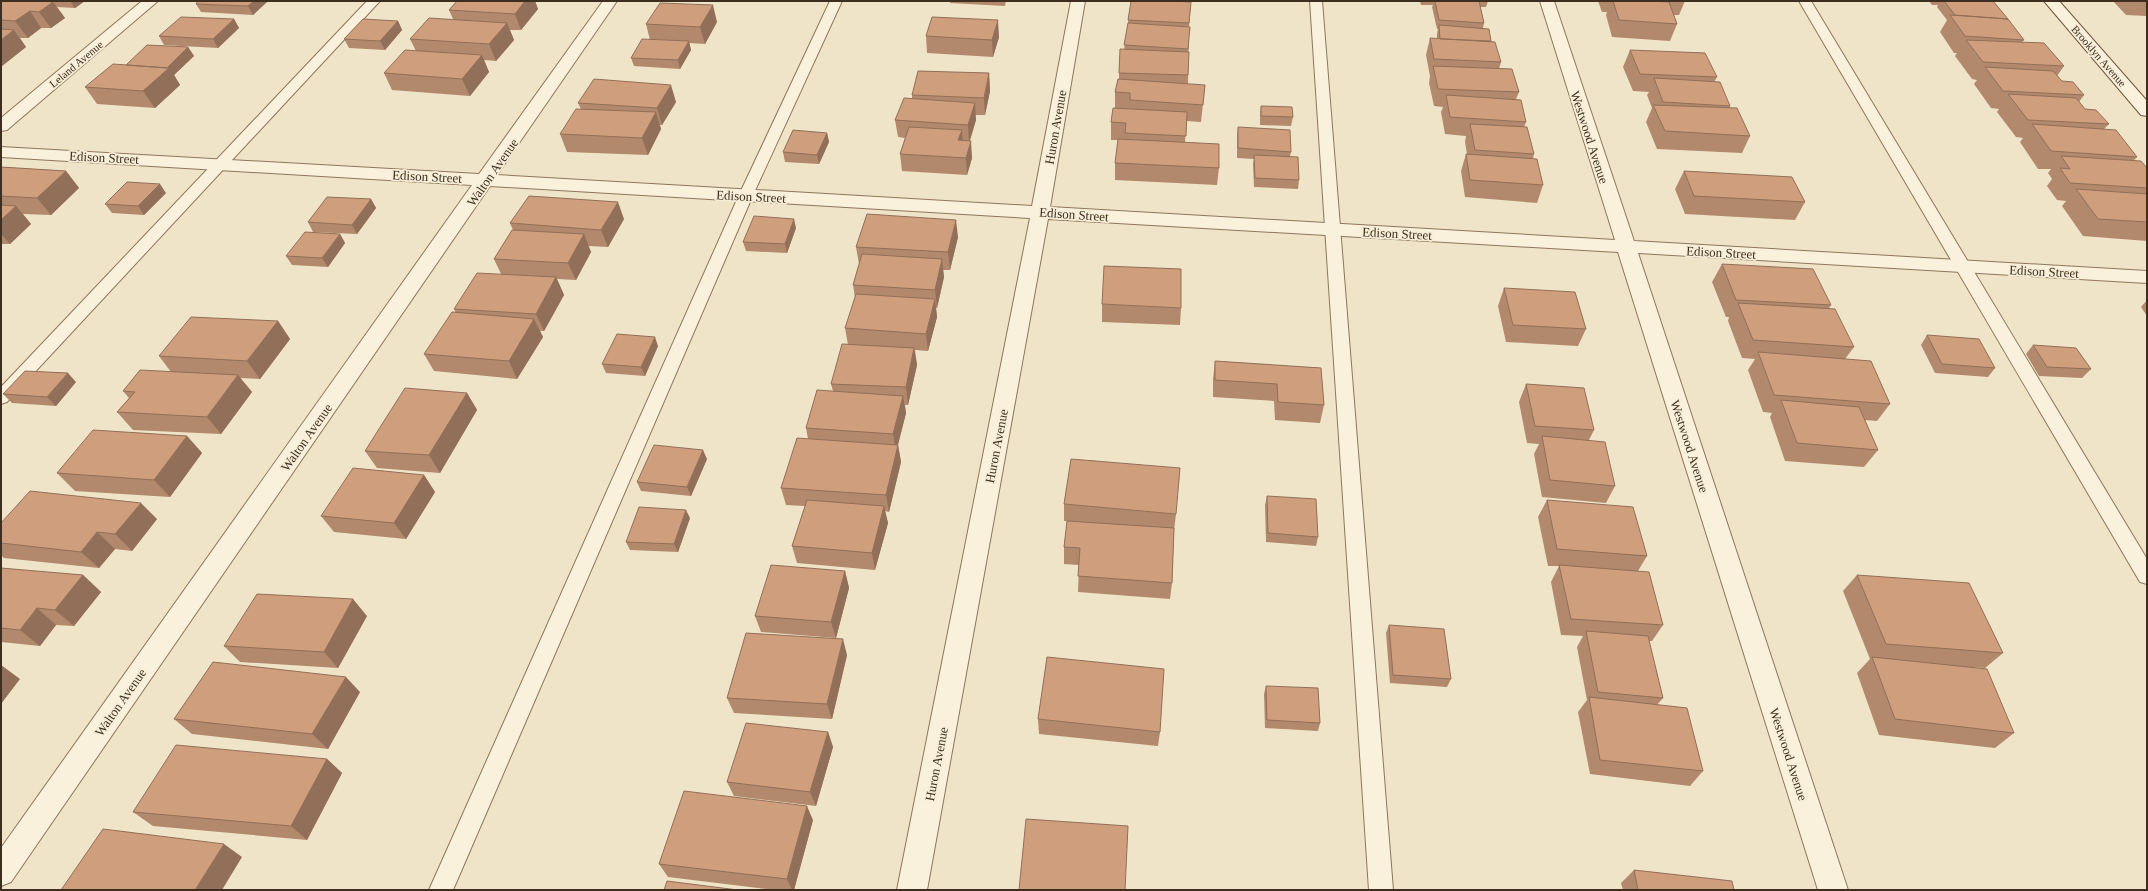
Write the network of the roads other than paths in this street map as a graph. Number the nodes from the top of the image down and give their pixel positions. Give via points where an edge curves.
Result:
1 (151, 1) edge
2 (374, 1) edge
3 (610, 1) edge
4 (836, 1) edge
5 (1078, 1) edge
6 (1316, 1) edge
7 (1546, 1) edge
8 (1805, 1) edge
9 (2052, 1) edge
10 (2147, 111) edge
11 (1, 126) edge
12 (1, 152) edge
13 (222, 163) junction
14 (487, 179) junction
15 (746, 195) junction
16 (1040, 212) junction
17 (1333, 230) junction
18 (1625, 246) junction
19 (1963, 266) junction
20 (2147, 277) edge
21 (1, 398) edge
22 (2147, 576) edge
23 (1, 872) edge
24 (441, 890) edge
25 (912, 890) edge
26 (1381, 890) edge
27 (1833, 890) edge

1 - 11 street, Leland Avenue
2 - 13 lane
3 - 14 street, Walton Avenue
4 - 15 lane
5 - 16 street, Huron Avenue
6 - 17 lane
7 - 18 street, Westwood Avenue
8 - 19 lane
9 - 10 street, Brooklyn Avenue
12 - 13 street, Edison Street
13 - 14 street, Edison Street
13 - 21 lane
14 - 15 street, Edison Street
14 - 23 street, Walton Avenue
15 - 16 street, Edison Street
15 - 24 lane
16 - 17 street, Edison Street
16 - 25 street, Huron Avenue
17 - 18 street, Edison Street
17 - 26 lane
18 - 19 street, Edison Street
18 - 27 street, Westwood Avenue
19 - 20 street, Edison Street
19 - 22 lane

